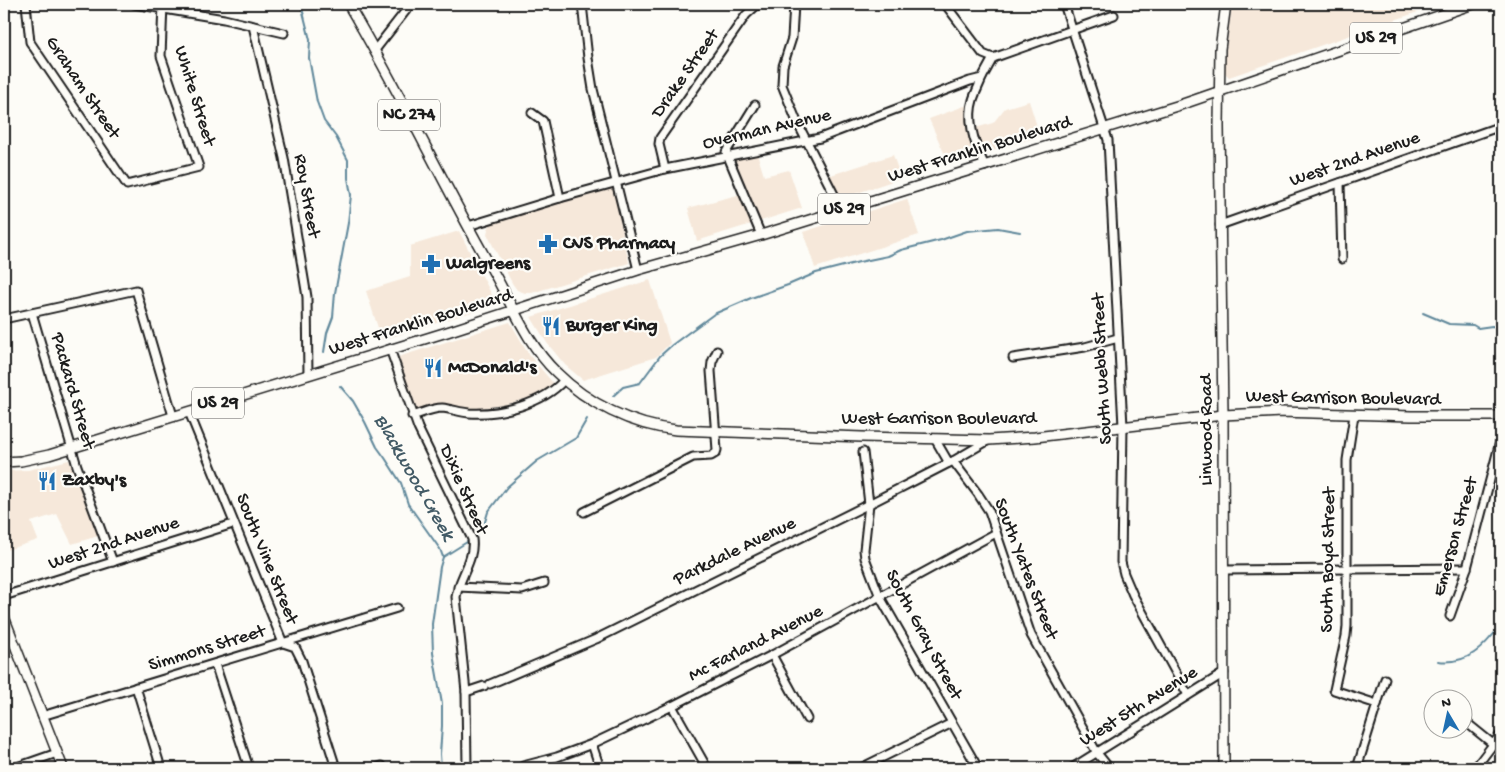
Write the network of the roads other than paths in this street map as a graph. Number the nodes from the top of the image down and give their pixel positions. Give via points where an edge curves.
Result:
1 (26, 4) edge
2 (134, 4) edge
3 (348, 4) edge
4 (411, 4) edge
5 (582, 4) edge
6 (758, 4) edge
7 (794, 4) edge
8 (945, 4) edge
9 (1064, 4) edge
10 (1226, 4) edge
11 (1474, 4) edge
12 (163, 6) edge
13 (1114, 16) dead end
14 (253, 26) junction
15 (1073, 31) junction
16 (284, 34) dead end
17 (376, 50) junction
18 (993, 58) junction
19 (982, 78) junction
20 (1219, 91) junction
21 (755, 105) dead end
22 (532, 112) dead end
23 (1501, 126) edge
24 (1104, 128) junction
25 (807, 142) junction
26 (728, 157) junction
27 (985, 166) junction
28 (199, 167) joint
29 (665, 169) junction
30 (616, 182) junction
31 (1340, 183) junction
32 (560, 198) junction
33 (842, 210) junction
34 (1220, 225) junction
35 (468, 226) junction
36 (761, 235) junction
37 (1342, 260) dead end
38 (638, 270) junction
39 (514, 310) junction
40 (32, 313) junction
41 (4, 319) edge
42 (1118, 338) junction
43 (390, 349) junction
44 (717, 351) dead end
45 (1012, 358) dead end
46 (308, 375) junction
47 (564, 380) junction
48 (189, 412) junction
49 (1223, 415) junction
50 (1354, 415) junction
51 (173, 416) junction
52 (412, 416) junction
53 (1501, 416) edge
54 (1124, 426) junction
55 (716, 431) junction
56 (935, 438) junction
57 (1501, 438) edge
58 (989, 440) junction
59 (72, 448) junction
60 (863, 452) dead end
61 (4, 462) edge
62 (951, 462) junction
63 (869, 504) junction
64 (584, 512) dead end
65 (233, 524) junction
66 (996, 532) junction
67 (113, 562) junction
68 (1346, 568) junction
69 (1467, 568) junction
70 (1224, 570) junction
71 (544, 583) dead end
72 (458, 587) junction
73 (4, 596) edge
74 (880, 597) junction
75 (397, 608) dead end
76 (1450, 616) dead end
77 (4, 617) edge
78 (282, 643) junction
79 (772, 655) junction
80 (215, 664) junction
81 (1224, 673) junction
82 (1385, 679) dead end
83 (136, 687) junction
84 (466, 692) junction
85 (1188, 695) junction
86 (1377, 704) junction
87 (672, 706) junction
88 (42, 716) junction
89 (807, 718) dead end
90 (952, 723) junction
91 (1472, 727) edge
92 (1501, 734) edge
93 (592, 744) junction
94 (1494, 744) junction
95 (57, 753) junction
96 (1097, 753) junction
97 (523, 766) dead end
98 (467, 767) dead end
99 (14, 768) edge
100 (63, 768) edge
101 (161, 768) edge
102 (249, 768) edge
103 (336, 768) edge
104 (600, 768) edge
105 (707, 768) edge
106 (861, 768) edge
107 (978, 768) edge
108 (1072, 768) edge
109 (1109, 768) edge
110 (1224, 768) edge
111 (1365, 768) edge
112 (1475, 768) edge

1 - 28 street, Graham Street via 30,42 127,185
2 - 12 street
3 - 17 main road, NC 274
4 - 17 street
5 - 30 street via 593,89
6 - 29 street, Drake Street via 746,15 660,138
7 - 25 street via 792,38 782,85
8 - 18 street via 984,54
9 - 15 street, South Webb Street
10 - 20 main road, Linwood Road
11 - 20 main road, West Franklin Boulevard / US 29
12 - 14 street
12 - 28 street, White Street via 161,56
13 - 15 street
14 - 16 street
14 - 46 street, Roy Street via 284,158 308,297
15 - 18 street
15 - 24 street, South Webb Street
17 - 35 main road, NC 274
18 - 19 street
19 - 25 street, Overman Avenue
19 - 27 street via 972,101 970,124
20 - 24 main road, West Franklin Boulevard / US 29
20 - 34 main road, Linwood Road
21 - 26 street via 728,147
22 - 32 street via 543,120
23 - 31 street, West 2nd Avenue
24 - 27 main road, West Franklin Boulevard / US 29
24 - 42 street, South Webb Street via 1108,140
25 - 26 street, Overman Avenue
25 - 33 street
26 - 29 street, Overman Avenue
26 - 36 street
27 - 33 main road, West Franklin Boulevard / US 29
29 - 30 street, Overman Avenue
30 - 32 street, Overman Avenue
30 - 38 street
31 - 34 street, West 2nd Avenue
31 - 37 street
32 - 35 street, Overman Avenue
33 - 36 main road, West Franklin Boulevard / US 29
34 - 49 main road, Linwood Road
35 - 39 main road, NC 274
36 - 38 main road, West Franklin Boulevard / US 29
38 - 39 main road, West Franklin Boulevard / US 29
39 - 43 main road, West Franklin Boulevard / US 29
39 - 47 main road, West Garrison Boulevard via 544,360
40 - 41 street
40 - 51 street via 136,290
40 - 59 street, Packard Street
42 - 45 street via 1085,347
42 - 54 street, South Webb Street
43 - 46 main road, West Franklin Boulevard / US 29
43 - 52 street, Dixie Street
44 - 55 street via 711,371
46 - 48 main road, West Franklin Boulevard / US 29
47 - 52 street via 534,402 510,408 481,413 441,408
47 - 55 main road, West Garrison Boulevard via 594,402 638,422 663,428
48 - 51 main road, West Franklin Boulevard / US 29
48 - 65 street, South Vine Street
49 - 50 main road, West Garrison Boulevard via 1281,412
49 - 54 main road, West Garrison Boulevard
49 - 70 main road, Linwood Road
50 - 53 main road, West Garrison Boulevard
50 - 68 street, South Boyd Street via 1347,460
51 - 59 main road, West Franklin Boulevard / US 29
52 - 72 street, Dixie Street via 472,540 470,559
54 - 58 main road, West Garrison Boulevard
54 - 85 street, South Webb Street via 1121,562 1133,595
55 - 56 main road, West Garrison Boulevard
55 - 64 street via 717,450 714,455 693,457
56 - 58 main road, West Garrison Boulevard
56 - 62 street, South Yates Street
57 - 69 street, Emerson Street
58 - 62 street, Parkdale Avenue
59 - 61 main road, West Franklin Boulevard / US 29 via 38,458
59 - 67 street, Packard Street
60 - 63 street, South Gray Street
62 - 63 street, Parkdale Avenue
62 - 66 street, South Yates Street via 985,503
63 - 74 street, South Gray Street via 864,550
63 - 84 street, Parkdale Avenue via 588,642
65 - 67 street, West 2nd Avenue
65 - 78 street, South Vine Street
66 - 74 street, Mc Farland Avenue
66 - 96 street, South Yates Street via 1031,635
67 - 73 street, West 2nd Avenue
68 - 69 street
68 - 70 street
68 - 86 street, South Boyd Street via 1346,636 1334,690
69 - 76 street, Emerson Street
70 - 81 main road, Linwood Road
71 - 72 street via 522,590
72 - 84 street, Dixie Street via 456,597
74 - 79 street, Mc Farland Avenue
74 - 90 street, South Gray Street
75 - 78 street, Simmons Street
77 - 88 main road
78 - 80 street, Simmons Street
78 - 103 street, South Vine Street via 295,647 302,661
79 - 87 street, Mc Farland Avenue
79 - 89 street
80 - 83 street, Simmons Street
80 - 102 street
81 - 85 street, West 5th Avenue
81 - 110 main road, Linwood Road
82 - 86 street
83 - 88 street, Simmons Street
83 - 101 street
84 - 98 street, Dixie Street
85 - 96 street, West 5th Avenue
86 - 111 street via 1357,768
87 - 93 street, Mc Farland Avenue
87 - 105 street
88 - 95 main road
90 - 106 street
90 - 107 street, South Gray Street
91 - 94 street
92 - 94 street
93 - 97 street, Mc Farland Avenue
93 - 104 street
94 - 112 street
95 - 99 street
95 - 100 main road
96 - 108 street, West 5th Avenue
96 - 109 street, South Yates Street

